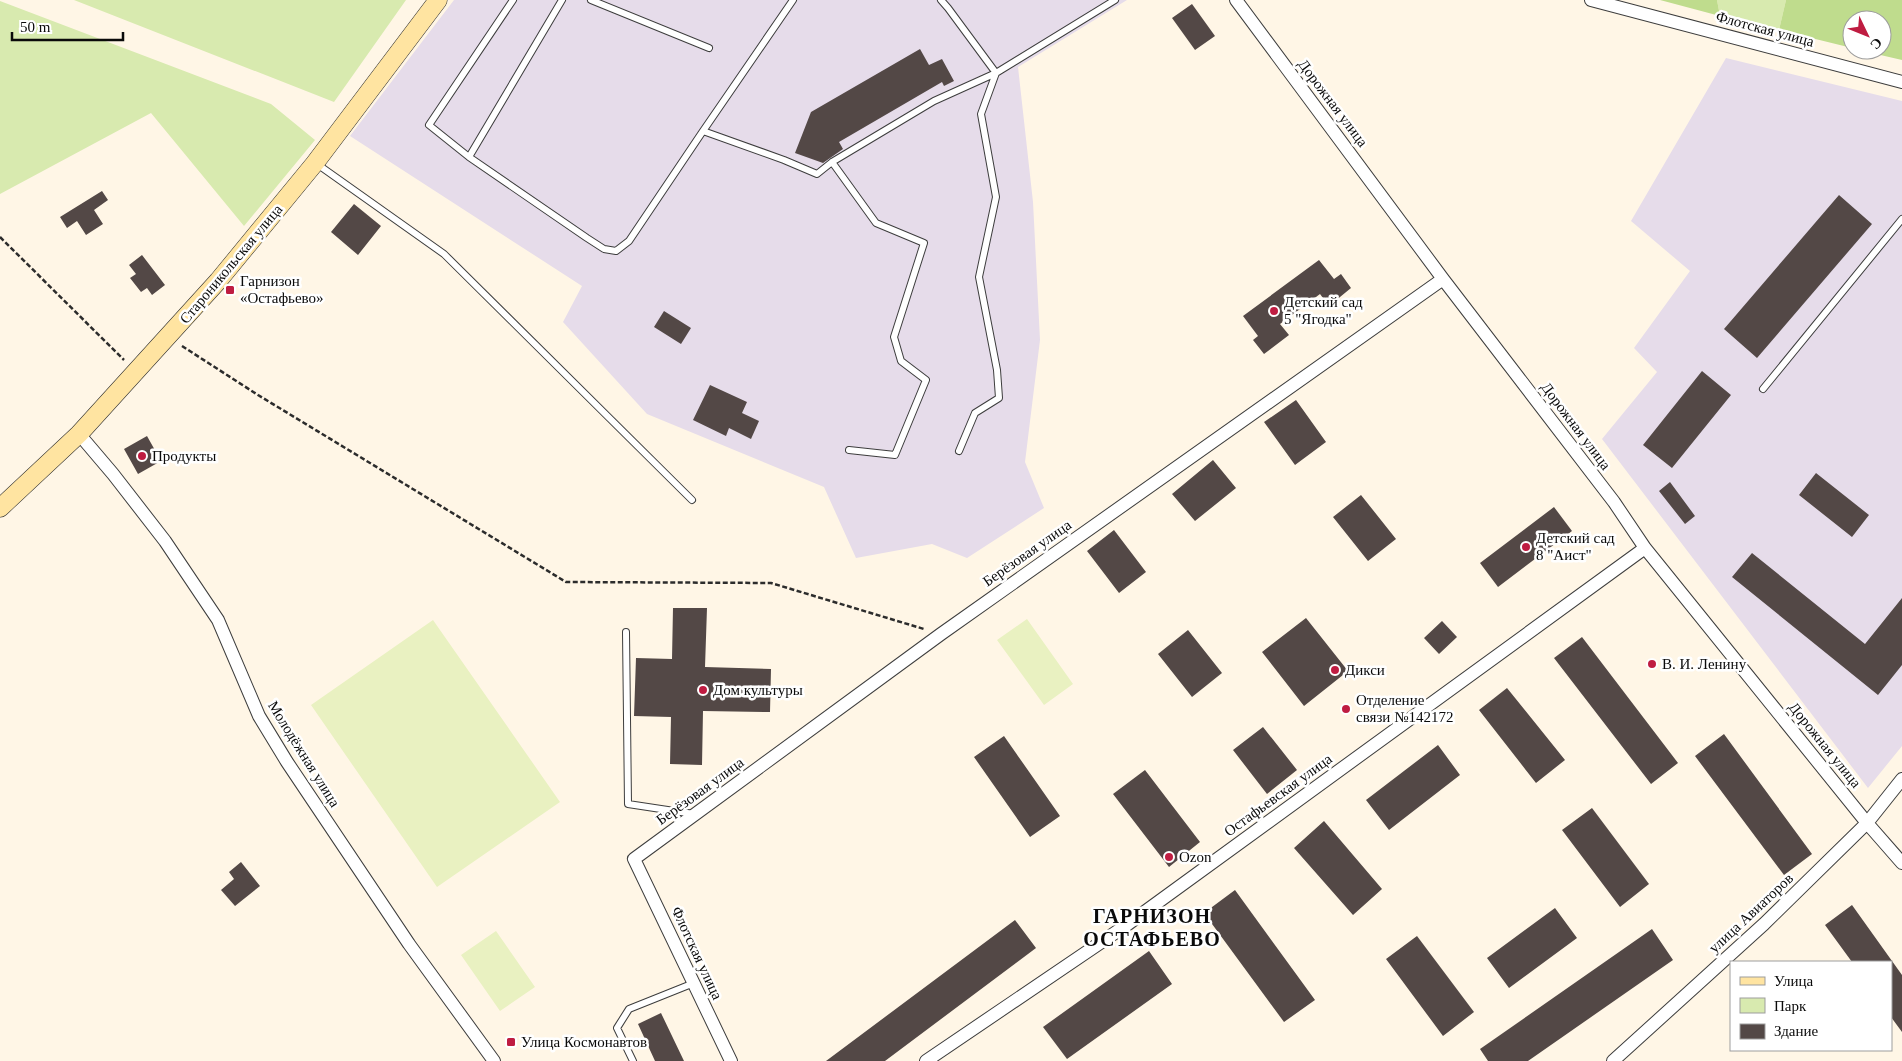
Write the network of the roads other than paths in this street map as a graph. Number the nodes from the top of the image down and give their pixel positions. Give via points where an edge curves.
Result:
1 (438, 0) edge
2 (513, 0) edge
3 (562, 0) edge
4 (591, 0) edge
5 (793, 0) edge
6 (941, 0) edge
7 (1115, 0) edge
8 (1236, 0) edge
9 (1591, 0) edge
10 (709, 48) dead end
11 (996, 73) junction
12 (1902, 82) edge
13 (703, 131) junction
14 (469, 157) junction
15 (832, 162) junction
16 (316, 163) junction
17 (1902, 219) edge
18 (1443, 278) junction
19 (1764, 389) dead end
20 (79, 434) junction
21 (850, 450) dead end
22 (959, 451) dead end
23 (692, 500) dead end
24 (0, 508) edge
25 (1645, 548) junction
26 (626, 632) dead end
27 (1902, 780) edge
28 (695, 815) junction
29 (1866, 823) junction
30 (634, 859) joint
31 (1902, 863) edge
32 (694, 983) junction
33 (494, 1061) edge
34 (633, 1061) edge
35 (731, 1061) edge
36 (926, 1061) edge
37 (1613, 1061) edge

1 - 16 street, Староникольская улица
2 - 14 lane via 429,125
3 - 14 lane
4 - 10 lane
5 - 13 lane
6 - 11 lane
7 - 11 lane
8 - 18 street, Дорожная улица
9 - 12 street, Флотская улица
11 - 15 lane via 934,101
11 - 22 lane via 981,114 996,197 979,277 998,370 999,398 975,413
13 - 14 lane via 628,241 616,251 604,249
13 - 15 lane via 817,174
15 - 21 lane via 876,223 924,244 894,337 901,361 926,380 895,455
16 - 20 street, Староникольская улица via 218,281
16 - 23 lane via 444,254
17 - 19 lane
18 - 25 street, Дорожная улица via 1614,502
18 - 28 street, Берёзовая улица via 941,634
20 - 24 street, Староникольская улица
20 - 33 street, Молодёжная улица via 165,541 218,620 259,716 286,762 409,944
25 - 29 street, Дорожная улица
25 - 36 street, Остафьевская улица via 1128,924
26 - 28 lane via 628,804
27 - 29 street, улица Авиаторов
28 - 30 street, Берёзовая улица
29 - 31 street, Дорожная улица
29 - 37 street, улица Авиаторов via 1764,924
30 - 32 street, Флотская улица
32 - 34 lane via 629,1009 617,1028
32 - 35 street, Флотская улица

